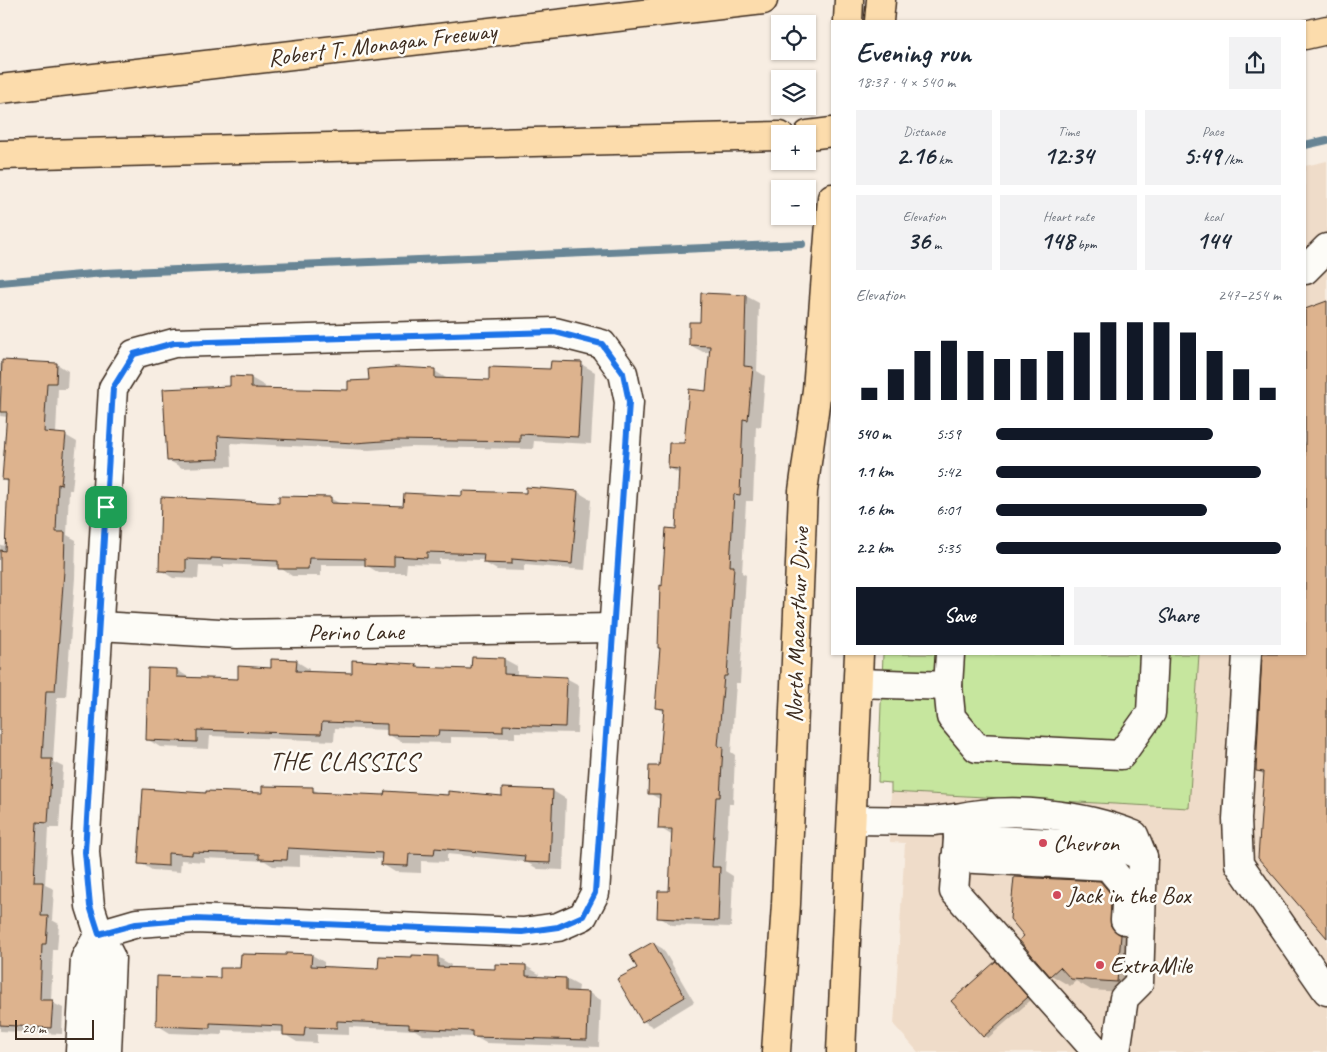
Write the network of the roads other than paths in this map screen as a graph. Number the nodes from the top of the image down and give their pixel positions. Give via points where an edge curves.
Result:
1 (763, 0) edge
2 (849, 0) edge
3 (881, 0) edge
4 (848, 20) edge
5 (879, 20) edge
6 (1327, 30) edge
7 (1306, 35) edge
8 (0, 89) edge
9 (831, 132) edge
10 (816, 134) edge
11 (771, 136) edge
12 (0, 156) edge
13 (831, 211) edge
14 (1327, 248) edge
15 (1306, 269) edge
16 (99, 626) junction
17 (613, 628) junction
18 (860, 655) edge
19 (950, 655) edge
20 (1154, 655) edge
21 (1247, 655) edge
22 (858, 682) junction
23 (948, 686) junction
24 (853, 820) junction
25 (957, 838) junction
26 (99, 934) junction
27 (1327, 991) edge
28 (1124, 998) junction
29 (80, 1052) edge
30 (107, 1052) edge
31 (776, 1052) edge
32 (841, 1052) edge
33 (1097, 1052) edge
34 (1116, 1052) edge

1 - 8 main road, Robert T. Monagan Freeway
2 - 4 main road
3 - 5 main road
6 - 7 main road
9 - 10 main road
11 - 12 main road
13 - 31 main road, North Macarthur Drive via 817,390 802,492 786,894
14 - 15 street
16 - 17 street, Perino Lane via 237,634
16 - 17 street via 113,388 134,354 174,343 555,332 602,344 623,373 629,402
16 - 26 street via 85,852 90,906
17 - 26 street via 595,893 583,916 558,927 522,932 195,919 136,924
18 - 22 main road
19 - 23 street
20 - 23 street via 1151,713 1121,756 977,748 951,717
21 - 27 street via 1237,819 1239,864
22 - 23 street
22 - 24 main road
24 - 25 street via 933,821
24 - 32 main road
25 - 28 street via 1108,866 1127,889 1121,981
25 - 28 street via 1121,847 1143,857 1139,983
25 - 33 street via 954,891
26 - 29 street via 86,959
26 - 30 street via 111,958
28 - 34 street

